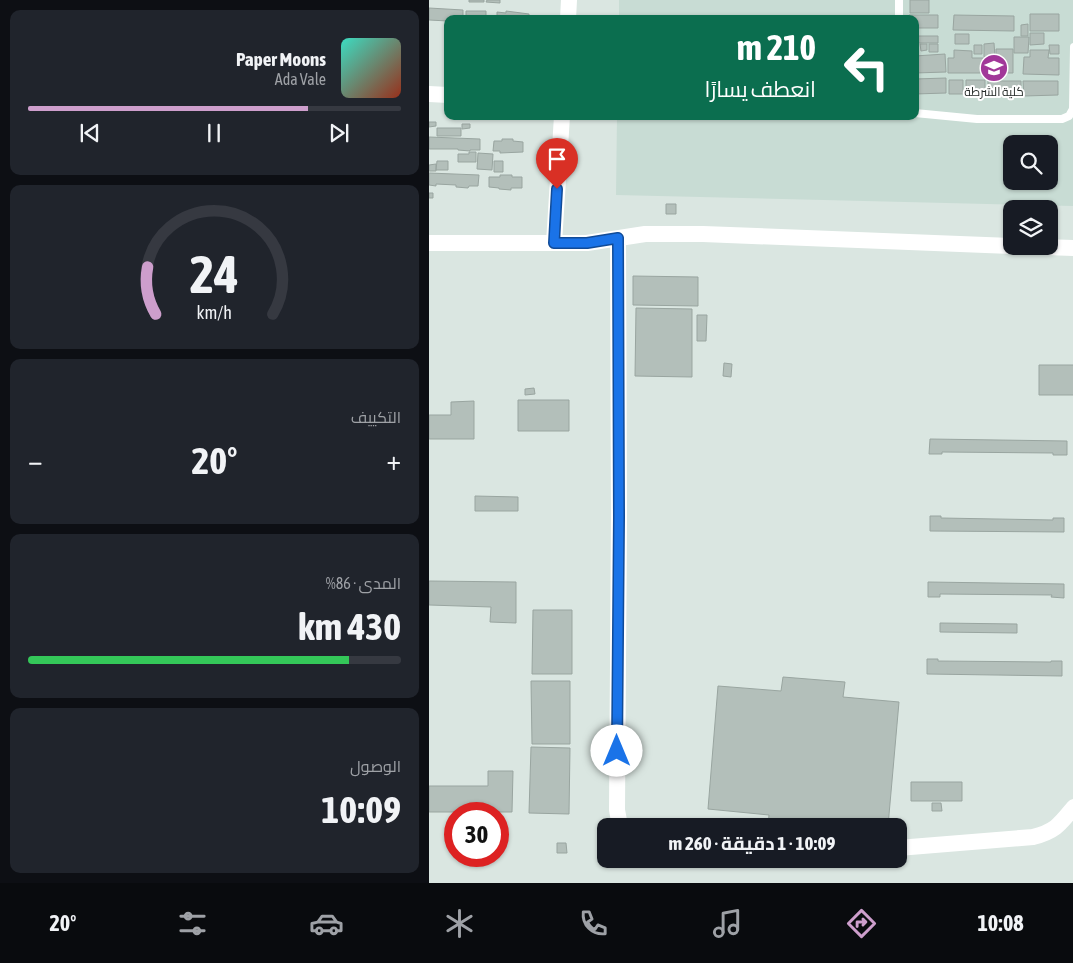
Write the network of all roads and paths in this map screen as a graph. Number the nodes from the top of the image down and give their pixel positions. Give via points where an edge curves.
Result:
1 (569, 0) edge
2 (899, 0) edge
3 (567, 15) edge
4 (899, 15) edge
5 (1073, 47) edge
6 (429, 94) edge
7 (444, 95) edge
8 (919, 113) edge
9 (562, 120) edge
10 (618, 238) junction
11 (554, 243) junction
12 (429, 244) edge
13 (1003, 246) edge
14 (1058, 248) edge
15 (1073, 248) edge
16 (1073, 807) edge
17 (618, 818) edge
18 (907, 847) edge

1 - 3 street
2 - 4 lane
5 - 8 lane via 1073,109 1069,116 1062,119 977,119
6 - 7 street
9 - 11 street
10 - 11 street via 587,243
10 - 13 street via 645,234 703,234
10 - 17 street
11 - 12 street
14 - 15 street
16 - 18 street via 1054,829 1033,837

